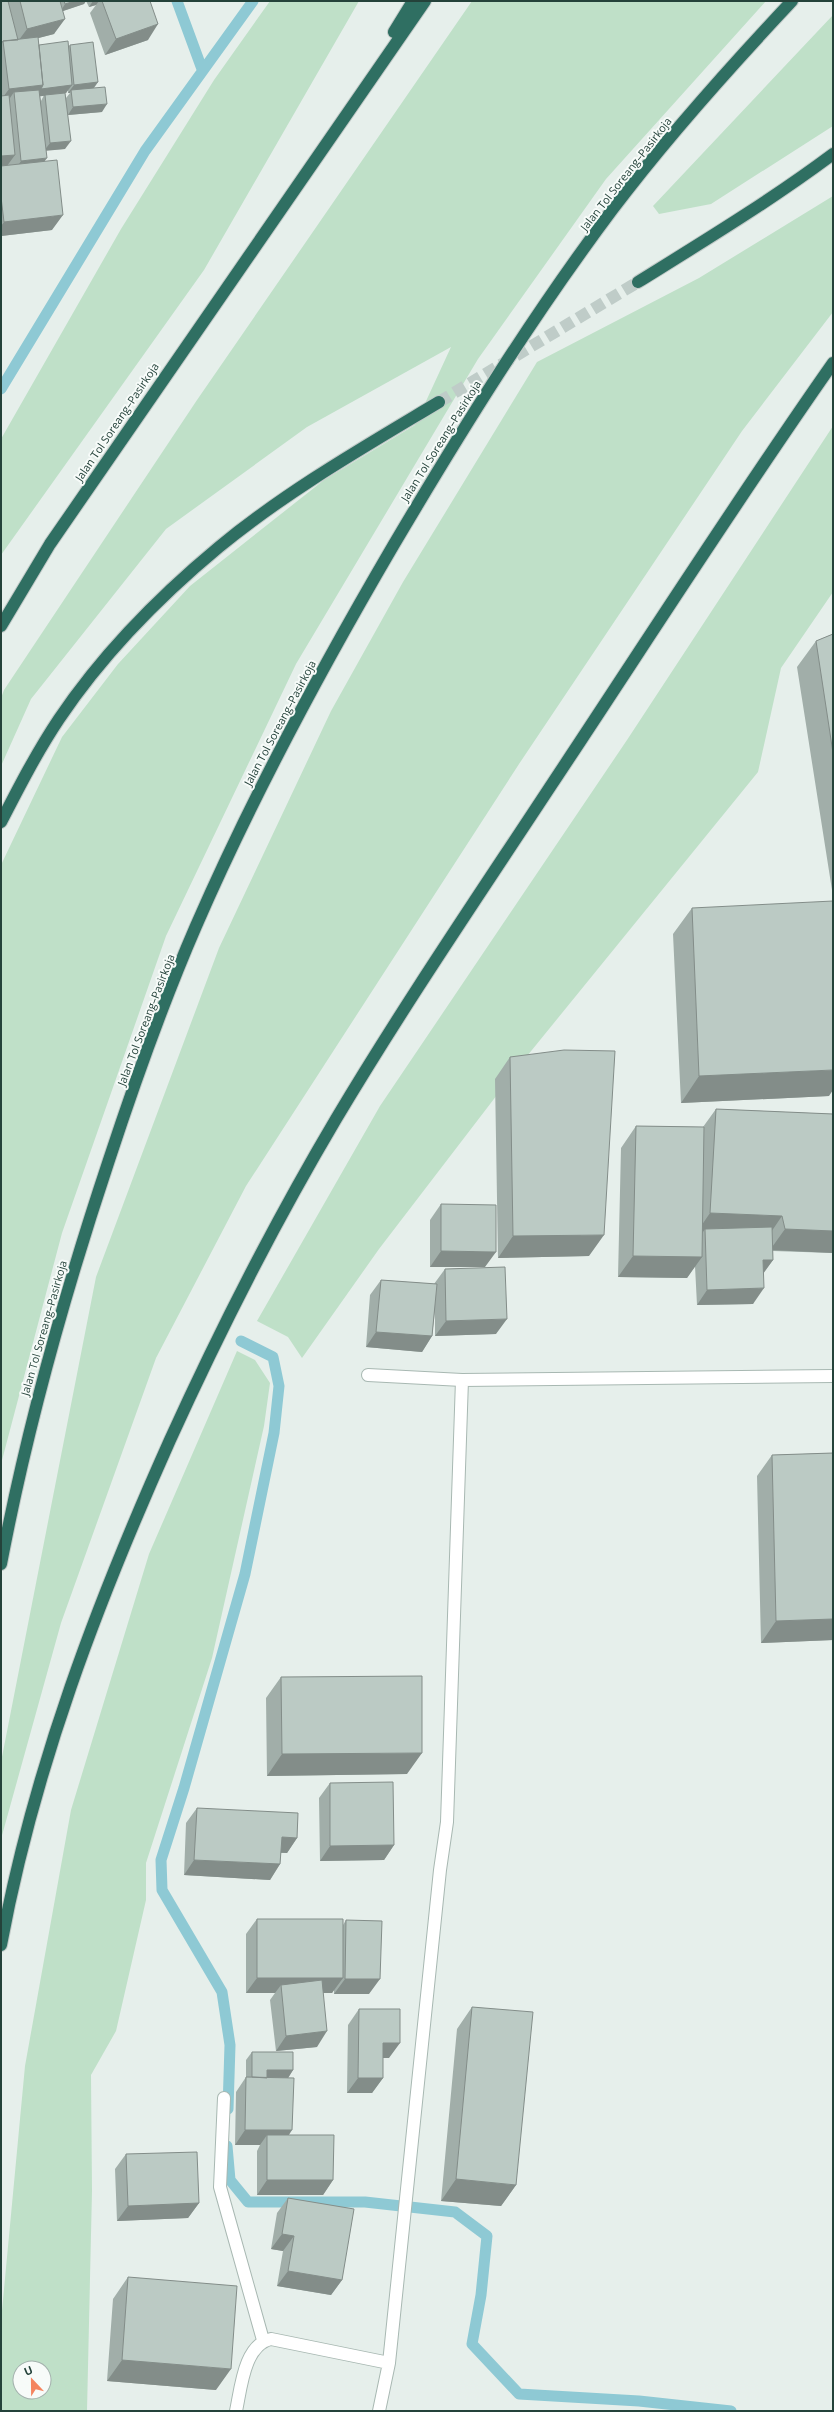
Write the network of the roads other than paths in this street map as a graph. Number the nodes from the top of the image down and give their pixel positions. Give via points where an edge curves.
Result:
1 (413, 1) edge
2 (425, 1) edge
3 (792, 1) edge
4 (330, 138) junction
5 (833, 154) edge
6 (638, 282) tunnel mouth
7 (833, 363) edge
8 (439, 402) tunnel mouth
9 (1, 626) edge
10 (1, 822) edge
11 (368, 1375) dead end
12 (833, 1376) edge
13 (462, 1380) junction
14 (1, 1564) edge
15 (1, 1945) edge
16 (224, 2098) dead end
17 (263, 2340) junction
18 (389, 2363) junction
19 (236, 2411) edge
20 (379, 2411) edge

1 - 4 highway
2 - 4 highway, Jalan Tol Soreang–Pasirkoja
3 - 14 highway, Jalan Tol Soreang–Pasirkoja via 691,112 614,207 539,312 455,440 379,570 306,701 247,815 195,929 139,1070 87,1227 36,1402
4 - 9 highway, Jalan Tol Soreang–Pasirkoja via 50,544
5 - 6 highway via 730,226
7 - 15 highway via 408,1002 335,1122 261,1252 128,1533 92,1623 54,1730 32,1808
8 - 10 highway via 348,457 276,505 220,547 175,586 124,639 60,718 27,770
11 - 13 street
12 - 13 street
13 - 18 street via 447,1822
16 - 17 street via 220,2187
17 - 18 street via 271,2339
17 - 19 street via 255,2349 244,2373
18 - 20 street

